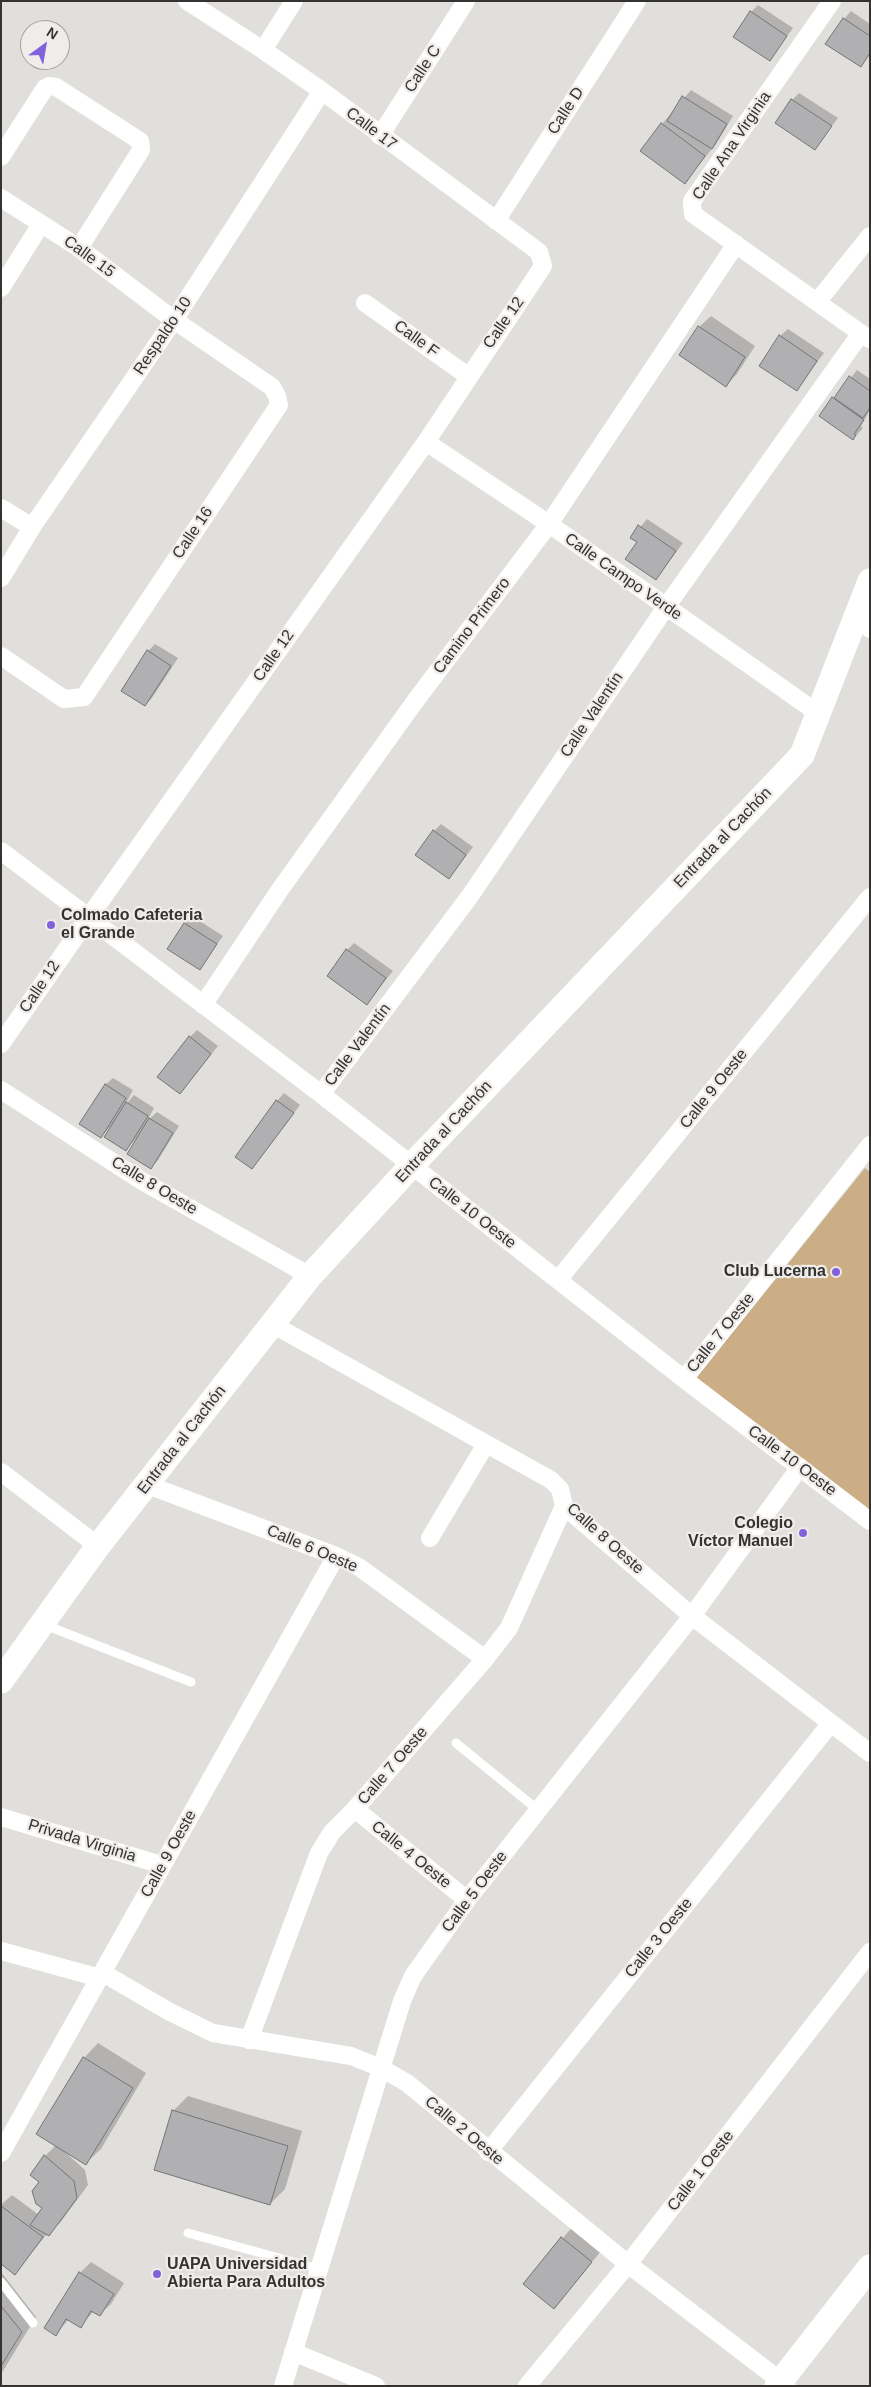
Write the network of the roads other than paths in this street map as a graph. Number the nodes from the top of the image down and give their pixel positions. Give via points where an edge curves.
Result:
1 (187, 1) edge
2 (294, 1) edge
3 (466, 1) edge
4 (637, 1) edge
5 (832, 1) edge
6 (264, 50) junction
7 (322, 91) junction
8 (380, 136) junction
9 (1, 157) edge
10 (1, 198) edge
11 (496, 221) junction
12 (41, 224) junction
13 (870, 236) edge
14 (736, 244) junction
15 (79, 248) junction
16 (543, 266) joint
17 (1, 288) edge
18 (817, 302) junction
19 (365, 303) dead end
20 (174, 320) junction
21 (865, 336) edge
22 (468, 376) junction
23 (426, 442) junction
24 (1, 508) edge
25 (549, 524) junction
26 (32, 527) junction
27 (1, 578) edge
28 (870, 581) edge
29 (666, 606) junction
30 (863, 623) edge
31 (1, 656) edge
32 (819, 714) junction
33 (1, 852) edge
34 (870, 897) edge
35 (89, 917) junction
36 (203, 1005) junction
37 (1, 1044) edge
38 (1, 1090) edge
39 (321, 1094) junction
40 (867, 1154) edge
41 (412, 1165) junction
42 (310, 1276) junction
43 (558, 1280) junction
44 (272, 1324) junction
45 (684, 1379) junction
46 (486, 1444) junction
47 (800, 1467) junction
48 (1, 1472) edge
49 (148, 1485) junction
50 (564, 1506) junction
51 (870, 1521) edge
52 (430, 1538) dead end
53 (98, 1546) junction
54 (336, 1556) junction
55 (692, 1616) junction
56 (42, 1624) junction
57 (485, 1659) junction
58 (8, 1668) edge
59 (191, 1682) dead end
60 (831, 1724) junction
61 (456, 1742) dead end
62 (870, 1753) edge
63 (355, 1810) junction
64 (538, 1810) junction
65 (1, 1817) edge
66 (162, 1865) junction
67 (467, 1900) junction
68 (1, 1951) edge
69 (870, 1952) edge
70 (101, 1975) junction
71 (249, 2040) junction
72 (381, 2068) junction
73 (488, 2152) junction
74 (1, 2153) edge
75 (188, 2233) dead end
76 (628, 2264) junction
77 (870, 2267) edge
78 (318, 2269) junction
79 (1, 2282) edge
80 (33, 2323) dead end
81 (293, 2352) junction
82 (782, 2384) edge
83 (283, 2386) edge
84 (376, 2386) edge
85 (528, 2386) edge

1 - 6 street, Calle 17
2 - 6 street
3 - 8 street, Calle C
4 - 11 street, Calle D
5 - 14 street, Calle Ana Virginia via 692,201 693,214
6 - 7 street, Calle 17
7 - 8 street, Calle 17
7 - 20 street, Respaldo 10
8 - 11 street, Calle 17
9 - 15 street via 44,88 52,86 140,141 141,150
10 - 12 street, Calle 15
11 - 16 street, Calle 17 via 539,252
12 - 15 street, Calle 15
12 - 17 street
13 - 18 street
14 - 18 street, Calle Ana Virginia
14 - 25 street, Camino Primero
15 - 20 street, Calle 15
16 - 22 street, Calle 12
18 - 21 street, Calle Ana Virginia
19 - 22 street, Calle F
20 - 26 street, Respaldo 10
20 - 31 street, Calle 16 via 272,387 279,405 84,697 64,699
21 - 29 street, Calle Valentín
22 - 23 street, Calle 12
23 - 25 street, Calle Campo Verde
23 - 35 street, Calle 12
24 - 26 street
25 - 29 street, Calle Campo Verde
25 - 36 street, Camino Primero via 416,700 279,891
26 - 27 street, Respaldo 10
28 - 30 street, Entrada al Cachón
29 - 32 street, Calle Campo Verde
29 - 39 street, Calle Valentín via 470,896
30 - 32 street, Entrada al Cachón
32 - 41 street, Entrada al Cachón via 802,755
33 - 35 street, Calle 10 Oeste
34 - 43 street, Calle 9 Oeste
35 - 36 street, Calle 10 Oeste
35 - 37 street, Calle 12
36 - 39 street, Calle 10 Oeste
38 - 42 street, Calle 8 Oeste via 142,1181
39 - 41 street, Calle 10 Oeste
40 - 45 street, Calle 7 Oeste
41 - 42 street, Entrada al Cachón
41 - 43 street, Calle 10 Oeste
42 - 44 street, Entrada al Cachón
43 - 45 street, Calle 10 Oeste
44 - 46 street, Calle 8 Oeste
44 - 49 street, Entrada al Cachón
45 - 47 street, Calle 10 Oeste
46 - 50 street, Calle 8 Oeste via 551,1480 560,1489
46 - 52 street
47 - 51 street, Calle 10 Oeste
47 - 55 street, Calle 5 Oeste
48 - 53 street
49 - 53 street, Entrada al Cachón
49 - 54 street, Calle 6 Oeste
50 - 55 street, Calle 8 Oeste
50 - 57 street, Calle 7 Oeste via 510,1628
53 - 56 street, Entrada al Cachón
54 - 57 street, Calle 6 Oeste via 359,1567
54 - 66 street, Calle 9 Oeste
55 - 60 street, Calle 8 Oeste
55 - 64 street, Calle 5 Oeste
56 - 58 street, Entrada al Cachón
56 - 59 lane
57 - 63 street, Calle 7 Oeste
60 - 62 street, Calle 8 Oeste
60 - 73 street, Calle 3 Oeste
61 - 64 lane
63 - 67 street, Calle 4 Oeste
63 - 71 street, Calle 7 Oeste via 332,1832 319,1854
64 - 67 street, Calle 5 Oeste
65 - 66 street, Privada Virginia
66 - 70 street, Calle 9 Oeste
67 - 72 street, Calle 5 Oeste via 414,1976 402,2001
68 - 70 street, Calle 2 Oeste
69 - 76 street, Calle 1 Oeste
70 - 71 street, Calle 2 Oeste via 213,2033
70 - 74 street, Calle 9 Oeste
71 - 72 street, Calle 2 Oeste via 351,2056
72 - 73 street, Calle 2 Oeste via 407,2084
72 - 78 street, Calle 5 Oeste
73 - 76 street, Calle 2 Oeste
75 - 78 lane
76 - 82 street, Calle 2 Oeste
76 - 85 street, Calle 1 Oeste
77 - 82 street
78 - 81 street, Calle 5 Oeste
79 - 80 lane
81 - 83 street, Calle 5 Oeste
81 - 84 street

